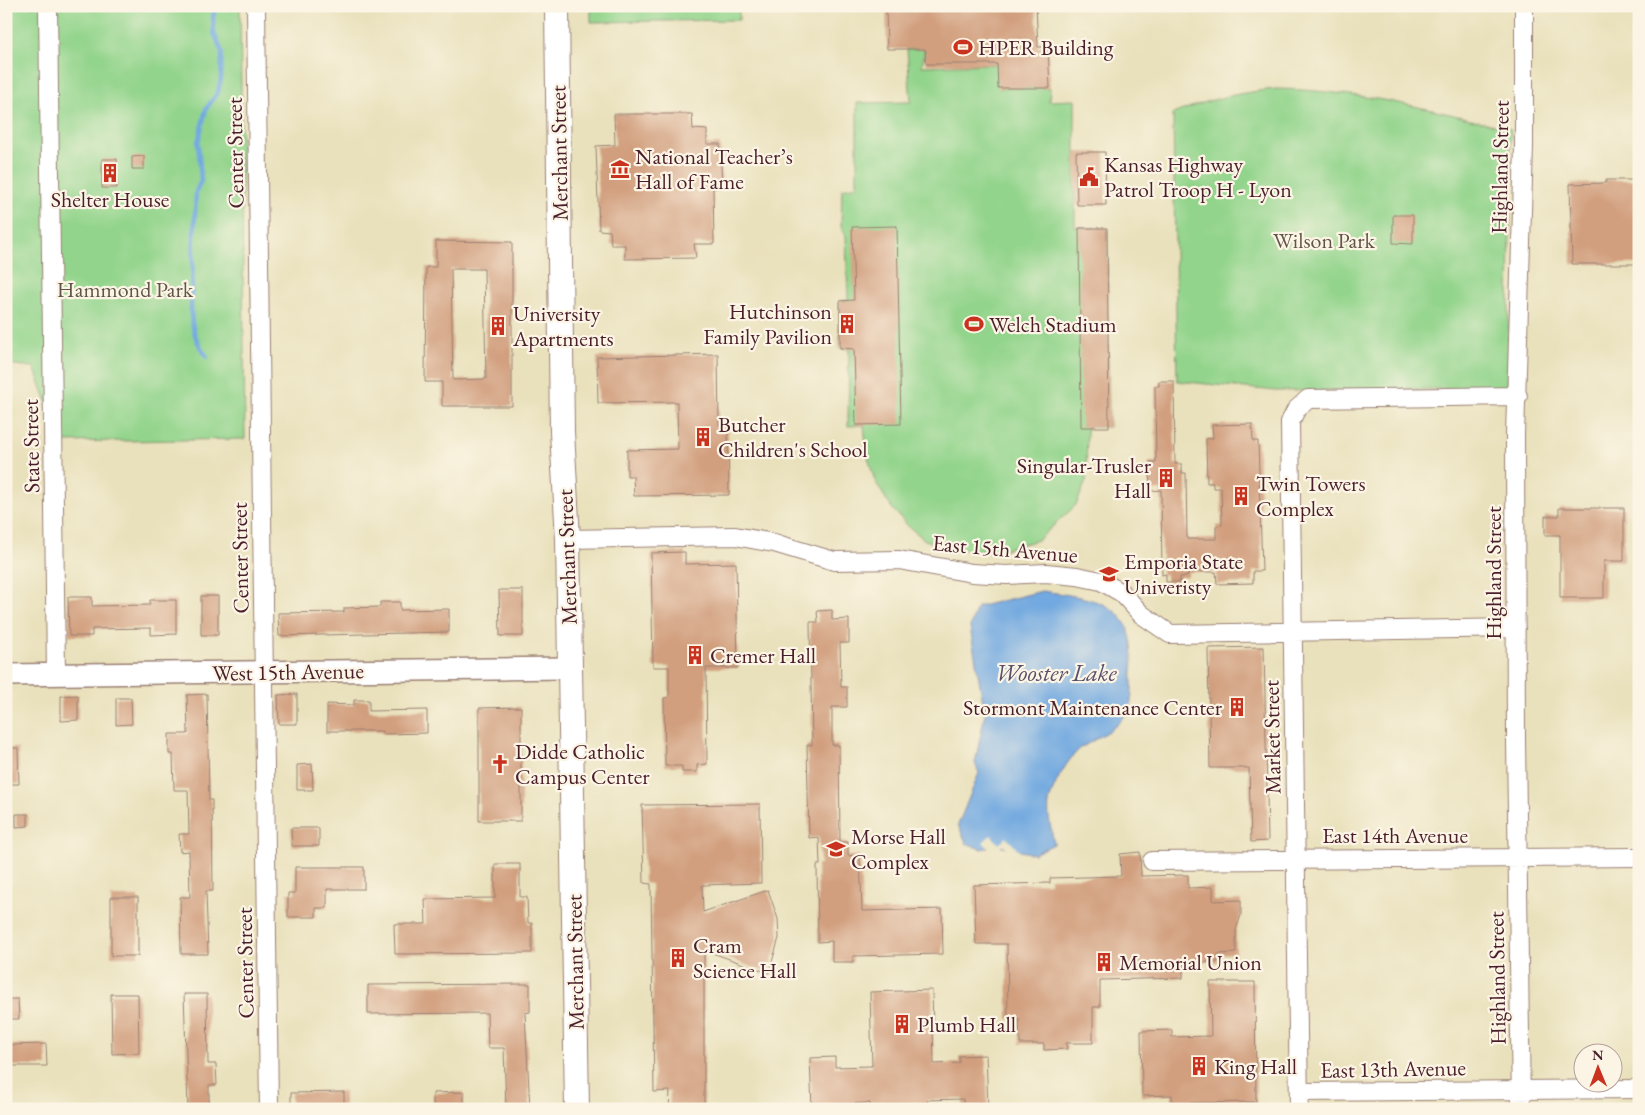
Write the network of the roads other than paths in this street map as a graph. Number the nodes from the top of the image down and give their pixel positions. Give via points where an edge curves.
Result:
1 (48, 6) edge
2 (256, 6) edge
3 (557, 6) edge
4 (1524, 6) edge
5 (1518, 396) junction
6 (568, 539) junction
7 (1516, 628) junction
8 (1291, 633) junction
9 (570, 668) junction
10 (264, 672) junction
11 (56, 674) junction
12 (6, 675) edge
13 (1519, 857) junction
14 (1639, 857) edge
15 (1297, 859) junction
16 (1152, 861) dead end
17 (1639, 1089) edge
18 (1521, 1090) junction
19 (1299, 1100) edge
20 (269, 1109) edge
21 (577, 1109) edge
22 (1521, 1109) edge

1 - 11 street, State Street
2 - 10 street, Center Street
3 - 6 main road, Merchant Street via 562,432
4 - 5 street, Highland Street
5 - 7 street, Highland Street via 1515,435
5 - 8 street, Market Street via 1308,399 1296,410 1290,422
6 - 8 street, East 15th Avenue via 736,536 774,543 834,561 899,560 972,573 1046,573 1101,581 1122,593 1141,614 1170,634
6 - 9 main road, Merchant Street
7 - 8 street, East 15th Avenue
7 - 13 street, Highland Street
8 - 15 street, Market Street
9 - 10 street, West 15th Avenue
9 - 21 main road, Merchant Street
10 - 11 street, West 15th Avenue
10 - 20 street, Center Street
11 - 12 street, West 15th Avenue
13 - 14 street, East 14th Avenue
13 - 15 street, East 14th Avenue
13 - 18 street, Highland Street
15 - 16 street, East 14th Avenue
15 - 19 street, Market Street
17 - 18 street, East 13th Avenue
18 - 19 street, East 13th Avenue
18 - 22 street, Highland Street

